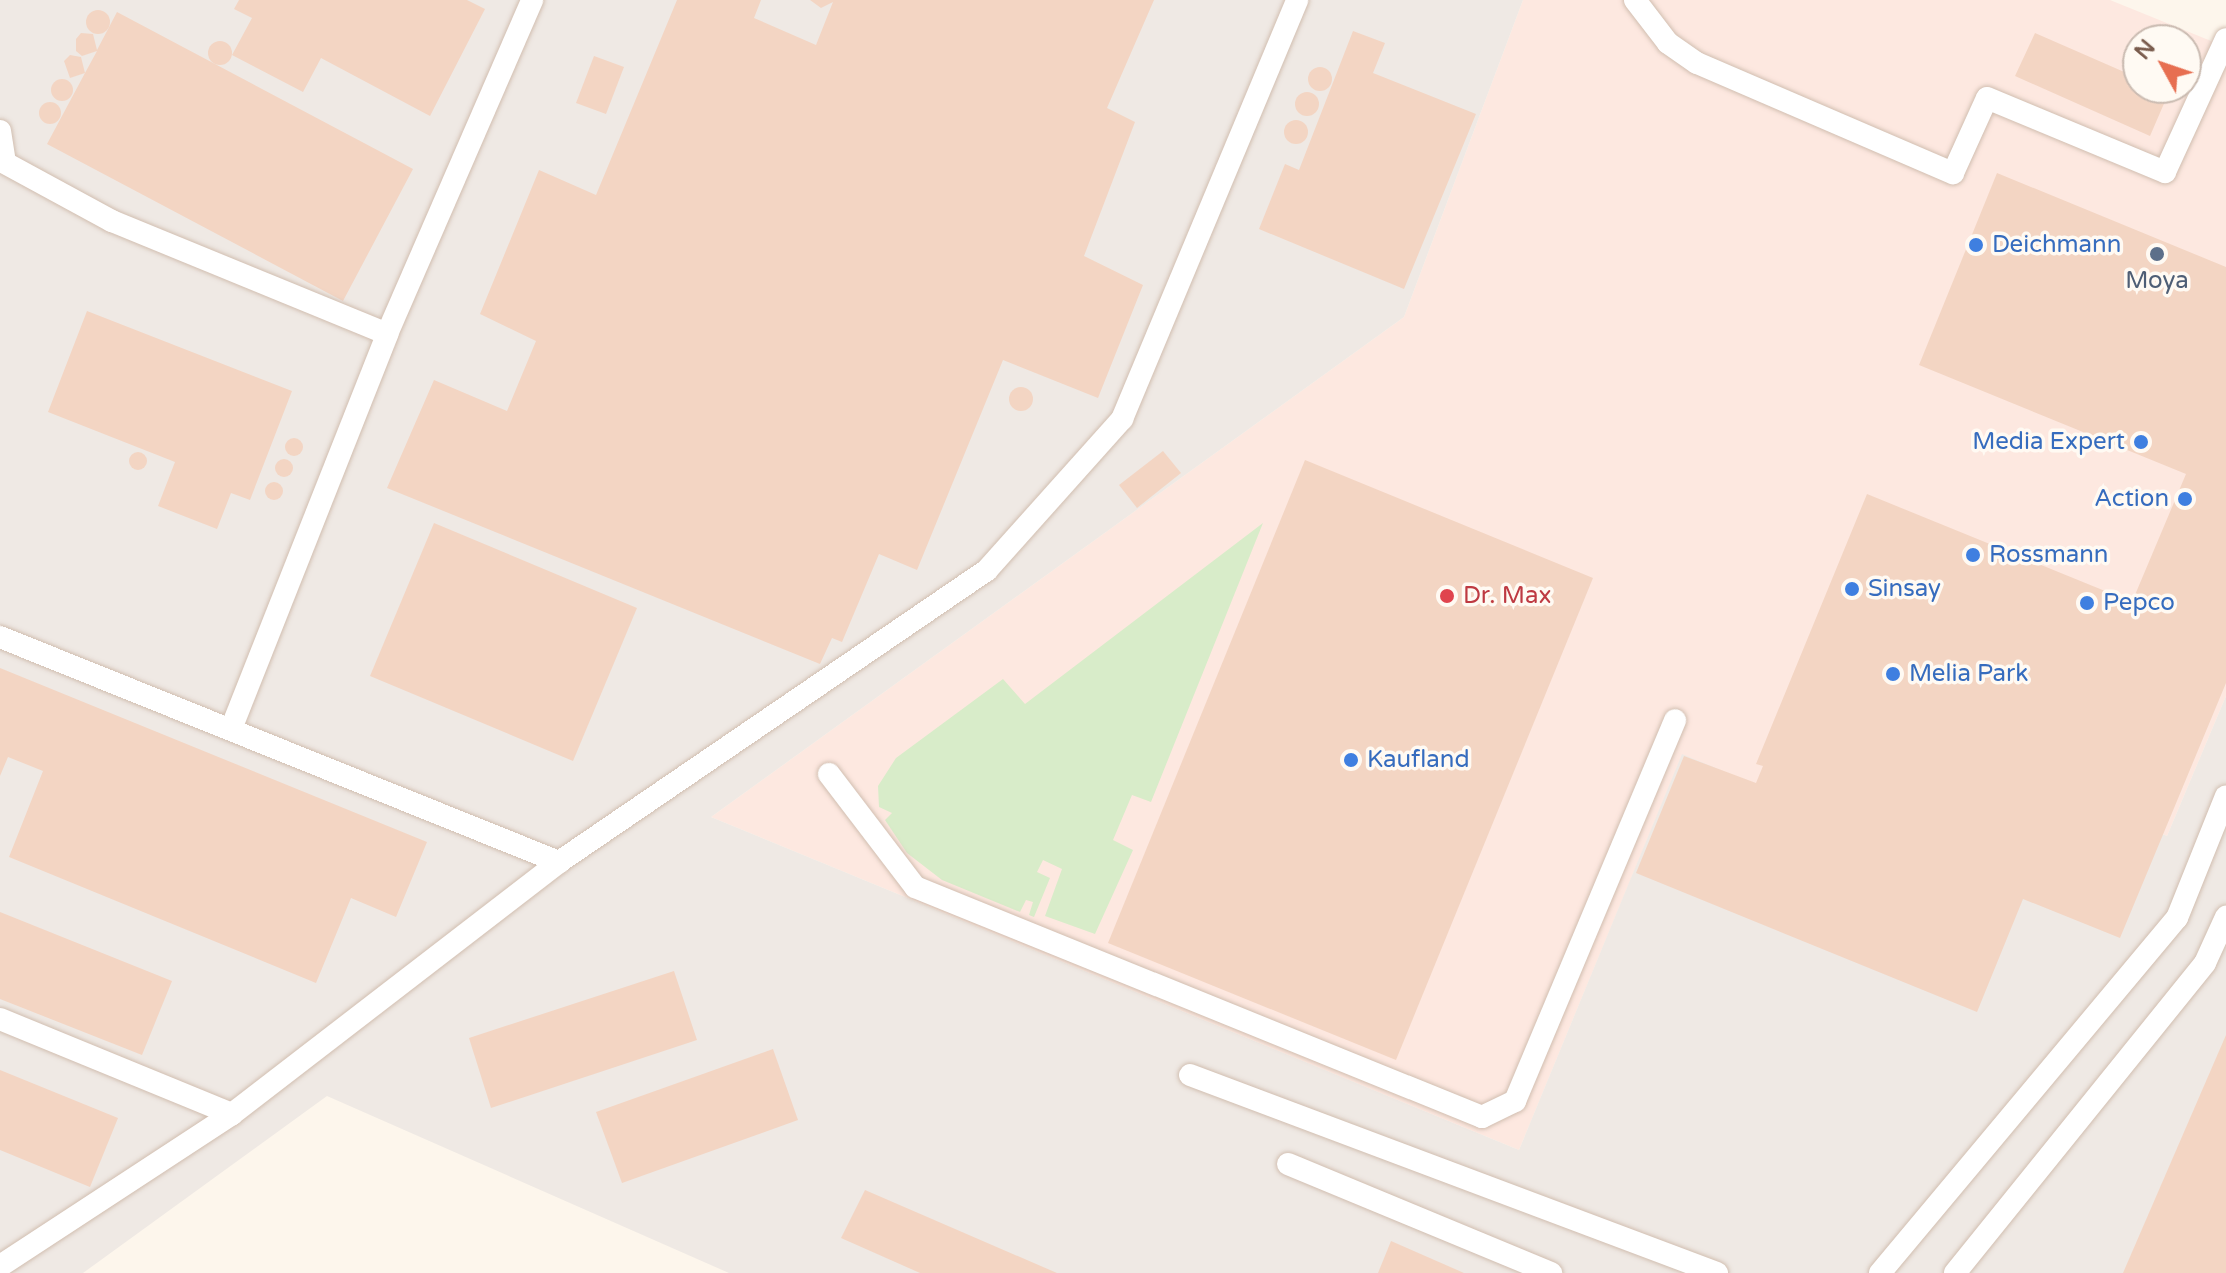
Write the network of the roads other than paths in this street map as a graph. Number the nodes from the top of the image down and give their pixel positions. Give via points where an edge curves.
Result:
1 (532, 0) edge
2 (1297, 0) edge
3 (1635, 0) edge
4 (2226, 39) edge
5 (0, 131) edge
6 (387, 334) junction
7 (0, 637) edge
8 (1675, 720) dead end
9 (231, 729) junction
10 (829, 774) dead end
11 (2226, 796) edge
12 (559, 862) junction
13 (2226, 917) edge
14 (0, 1019) edge
15 (1190, 1075) dead end
16 (232, 1114) junction
17 (1288, 1164) dead end
18 (0, 1266) edge
19 (1551, 1273) edge
20 (1717, 1273) edge
21 (1880, 1273) edge
22 (1955, 1273) edge

1 - 6 lane
2 - 12 lane via 1122,419 987,570
3 - 4 lane via 1668,43 1697,63 1953,173 1987,98 2165,172
5 - 6 lane via 5,163 112,221
6 - 9 lane
7 - 9 lane
8 - 10 lane via 1515,1101 1482,1117 915,887
9 - 12 lane
11 - 21 lane via 2177,918
12 - 16 lane
13 - 22 lane via 2205,963
14 - 16 lane
15 - 20 lane
16 - 18 lane
17 - 19 lane

